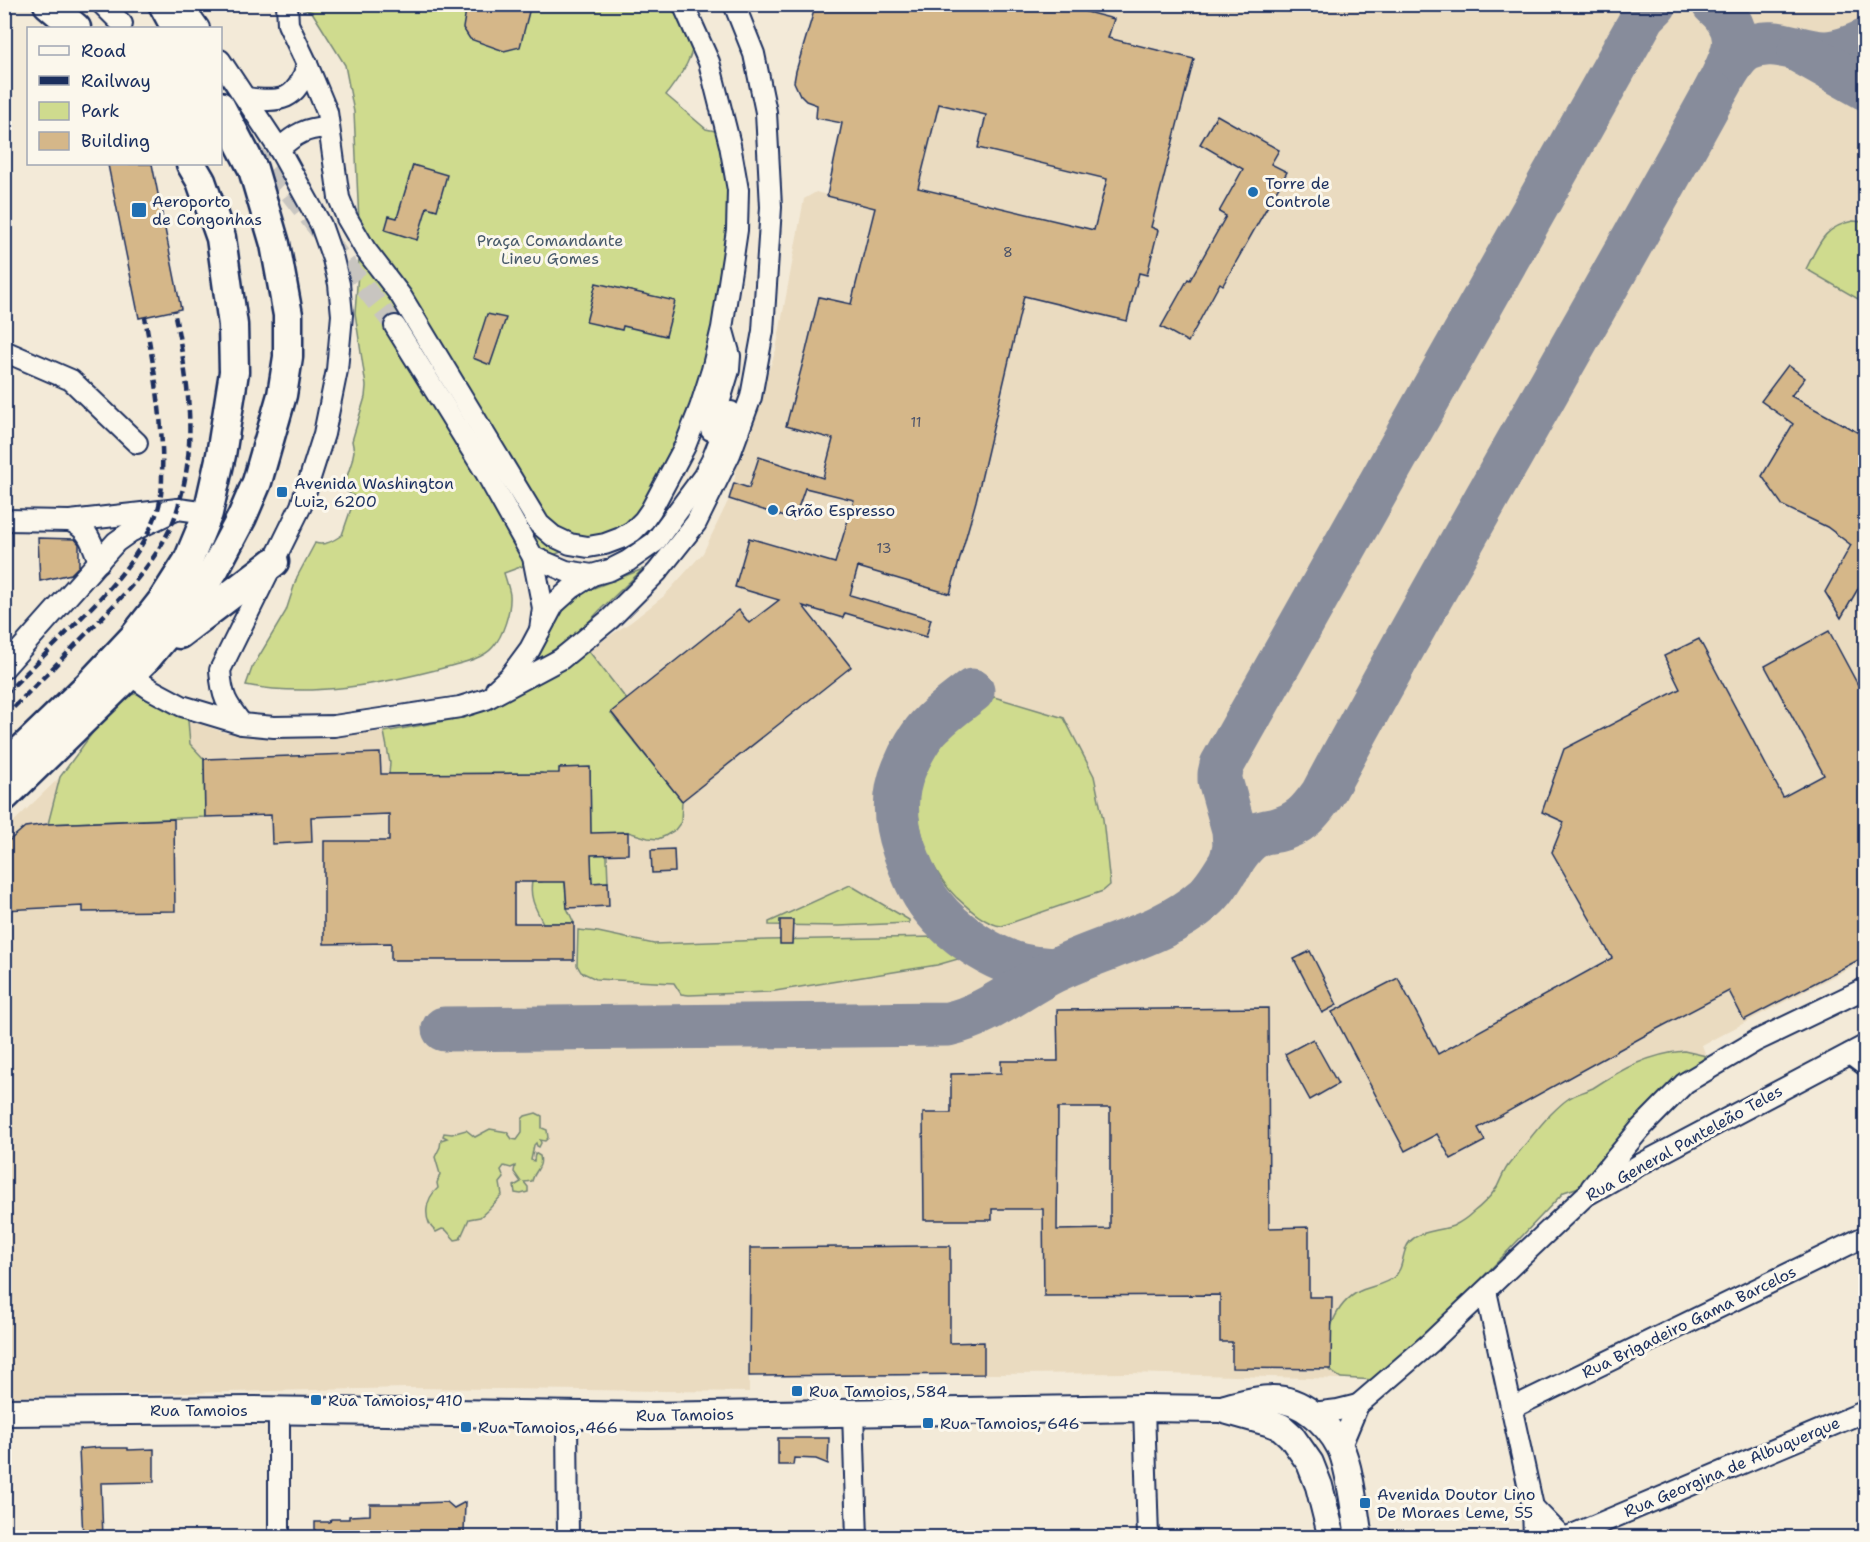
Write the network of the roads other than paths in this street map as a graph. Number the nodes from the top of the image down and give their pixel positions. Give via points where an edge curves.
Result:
1 (48, 4) edge
2 (102, 4) edge
3 (163, 4) edge
4 (182, 4) edge
5 (287, 4) edge
6 (683, 4) edge
7 (734, 4) edge
8 (122, 24) dead end
9 (75, 27) edge
10 (176, 27) edge
11 (198, 27) edge
12 (307, 64) junction
13 (222, 66) edge
14 (233, 102) edge
15 (329, 128) junction
16 (279, 149) junction
17 (192, 165) edge
18 (395, 326) tunnel mouth
19 (722, 328) junction
20 (763, 331) junction
21 (4, 351) edge
22 (137, 443) dead end
23 (692, 493) junction
24 (178, 509) junction
25 (208, 513) junction
26 (4, 520) edge
27 (70, 520) junction
28 (533, 557) junction
29 (99, 562) junction
30 (274, 562) junction
31 (592, 574) junction
32 (540, 630) junction
33 (138, 667) junction
34 (4, 668) edge
35 (486, 699) junction
36 (242, 724) junction
37 (4, 767) edge
38 (4, 797) edge
39 (1866, 987) edge
40 (1858, 1049) edge
41 (1866, 1066) edge
42 (1585, 1196) junction
43 (1866, 1236) edge
44 (1486, 1291) junction
45 (1358, 1406) junction
46 (1144, 1408) junction
47 (1512, 1408) junction
48 (1221, 1409) junction
49 (279, 1410) junction
50 (1866, 1411) edge
51 (4, 1412) edge
52 (853, 1412) junction
53 (1313, 1413) junction
54 (567, 1416) junction
55 (1281, 1427) junction
56 (1340, 1448) junction
57 (1305, 1455) junction
58 (1533, 1507) junction
59 (279, 1538) edge
60 (568, 1538) edge
61 (857, 1538) edge
62 (1148, 1538) edge
63 (1332, 1538) edge
64 (1359, 1538) edge
65 (1534, 1538) edge
66 (1564, 1538) edge

1 - 9 highway
2 - 8 street
3 - 10 highway
4 - 11 street
5 - 12 street via 288,24
6 - 19 street via 709,62 738,190 737,230
7 - 20 street via 754,54 766,112 771,207
12 - 14 street via 304,78 291,95 277,100
12 - 15 street via 327,111
13 - 14 street
14 - 16 street
14 - 33 highway via 275,244 288,315 288,357 282,395 257,482 214,570 181,617
15 - 16 street via 308,129
15 - 19 street via 339,198 347,218 400,296 539,524 553,537 588,547 606,544 633,531 644,520 685,446 712,370
16 - 30 street via 321,225 339,284 342,315 337,370 324,434 301,506
17 - 25 highway via 222,238 233,325 234,372 222,455
18 - 28 street
19 - 23 street via 730,356 729,370
20 - 23 street via 712,460
20 - 35 street via 751,397 730,454 696,523 657,572 610,619 561,658
21 - 22 street via 71,380
23 - 31 street via 655,542 628,561
24 - 25 street
24 - 27 street
24 - 29 street via 123,536
25 - 37 highway via 188,561 142,628
26 - 27 street
27 - 29 street via 86,532
28 - 31 street via 566,571
28 - 32 street via 543,608
29 - 34 street
30 - 33 highway
30 - 36 street via 220,670 226,704
31 - 32 street via 554,604
32 - 35 street via 510,676
33 - 36 street via 152,690 182,706
33 - 38 highway
35 - 36 street via 460,707 334,726
39 - 42 street via 1756,1041 1685,1083 1640,1129
40 - 41 street
40 - 42 street, Rua General Panteleão Teles
42 - 44 street, Rua General Panteleão Teles
43 - 47 street, Rua Brigadeiro Gama Barcelos
44 - 45 street, Rua General Panteleão Teles
44 - 47 street
45 - 53 street
45 - 56 street, Rua General Panteleão Teles
46 - 48 main road, Rua Tamoios
46 - 52 main road, Rua Tamoios
46 - 62 street
47 - 58 street
48 - 53 main road, Rua Tamoios via 1272,1399 1291,1402
48 - 55 main road, Rua Tamoios
49 - 51 main road, Rua Tamoios
49 - 54 main road, Rua Tamoios
49 - 59 street
50 - 66 street, Rua Georgina de Albuquerque
52 - 54 main road, Rua Tamoios
52 - 61 street
53 - 55 main road via 1298,1414
53 - 56 main road
54 - 60 street
55 - 57 main road, Rua Tamoios
56 - 57 main road via 1323,1457
56 - 64 main road
57 - 63 main road, Rua Tamoios via 1319,1486
58 - 65 street
58 - 66 street

